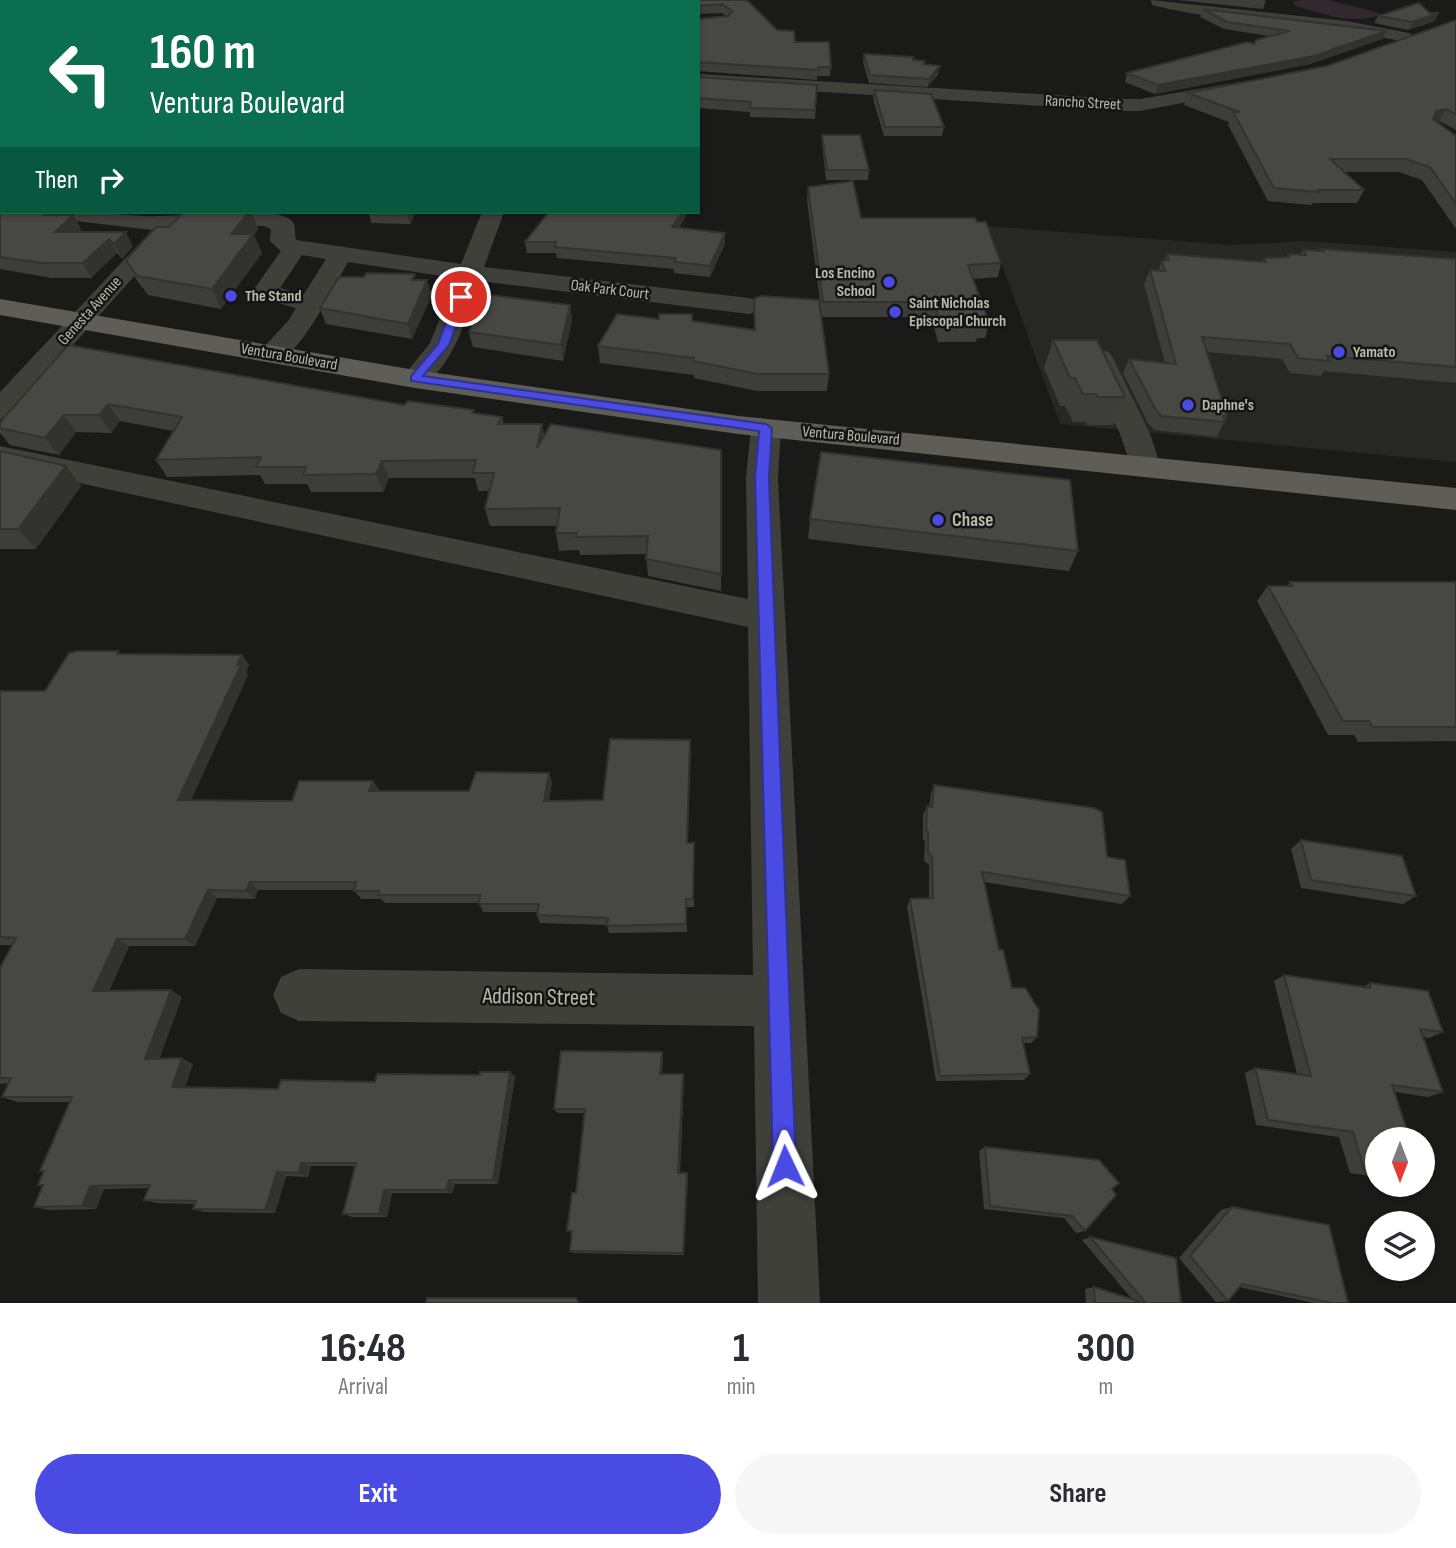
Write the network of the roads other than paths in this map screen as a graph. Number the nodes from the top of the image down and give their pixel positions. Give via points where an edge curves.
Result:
1 (1153, 1) edge
2 (1401, 19) edge
3 (1350, 26) junction
4 (1380, 48) edge
5 (700, 79) edge
6 (1261, 83) edge
7 (75, 214) edge
8 (492, 214) edge
9 (176, 217) edge
10 (295, 247) junction
11 (341, 253) junction
12 (470, 272) junction
13 (312, 304) junction
14 (750, 306) dead end
15 (0, 307) edge
16 (80, 322) junction
17 (271, 354) junction
18 (1099, 358) edge
19 (415, 379) junction
20 (0, 410) edge
21 (766, 428) junction
22 (0, 456) edge
23 (1145, 467) junction
24 (1456, 499) edge
25 (767, 615) junction
26 (299, 995) dead end
27 (779, 1001) junction
28 (789, 1303) edge

1 - 3 street via 1209,13
2 - 3 street
3 - 4 street via 1415,36
5 - 6 street, Rancho Street via 1120,106
7 - 9 street via 147,223
8 - 12 street
9 - 10 street via 266,219 283,225 282,241
9 - 16 street, Genesta Avenue
10 - 11 street, Oak Park Court
10 - 13 street via 265,292
11 - 12 street, Oak Park Court
11 - 13 street
12 - 14 street, Oak Park Court
12 - 19 street via 443,345
13 - 17 street
15 - 16 main road, Ventura Boulevard
16 - 17 main road, Ventura Boulevard
16 - 20 street, Genesta Avenue
17 - 19 main road, Ventura Boulevard
18 - 23 street via 1135,434
19 - 21 main road, Ventura Boulevard
21 - 23 main road, Ventura Boulevard
21 - 25 street via 762,466
22 - 25 street
23 - 24 main road, Ventura Boulevard
25 - 27 street
26 - 27 street, Addison Street
27 - 28 street

